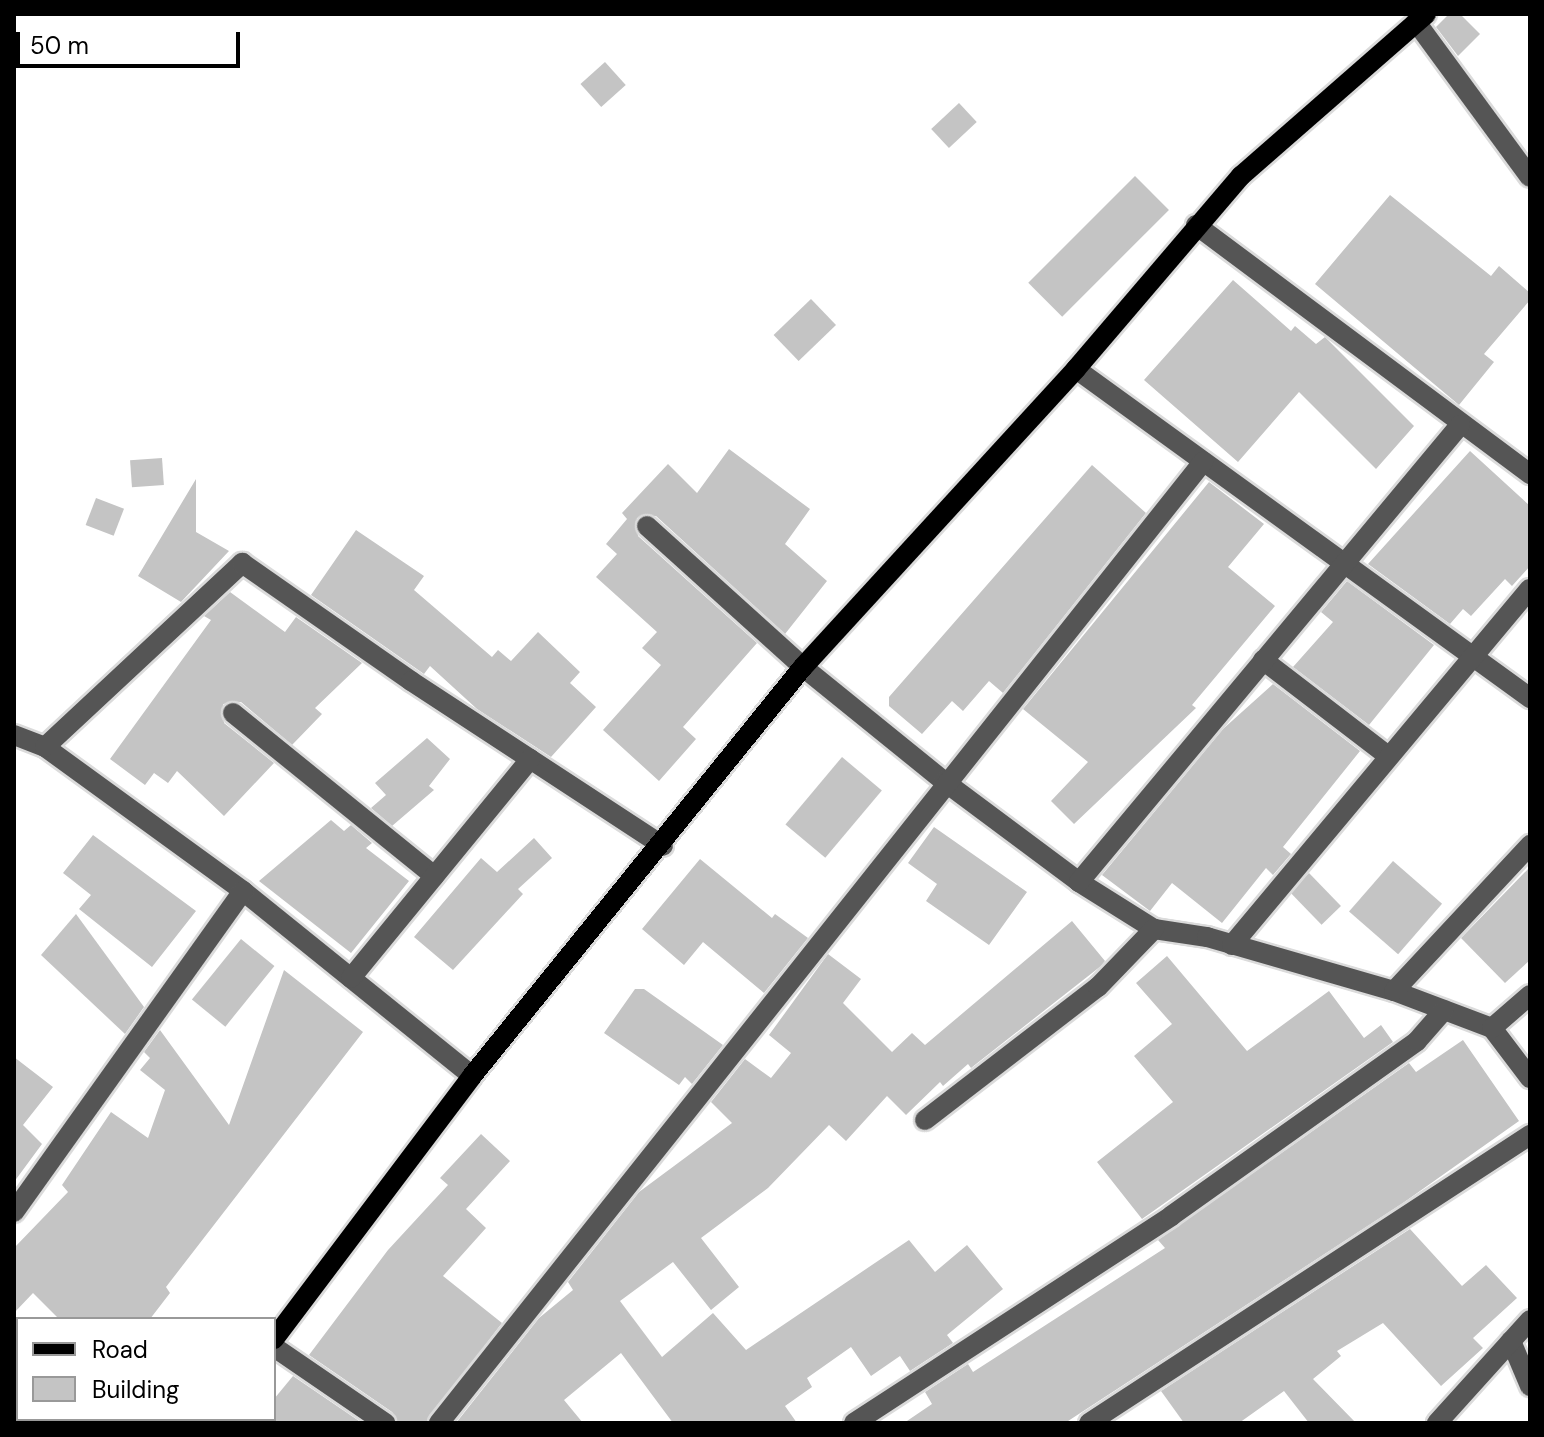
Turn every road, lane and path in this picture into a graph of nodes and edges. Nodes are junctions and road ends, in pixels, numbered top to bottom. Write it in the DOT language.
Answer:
graph roads {
  1 [pos="1421,18"];
  2 [pos="1530,177"];
  3 [pos="1196,225"];
  4 [pos="1076,369"];
  5 [pos="1460,425"];
  6 [pos="1203,462"];
  7 [pos="1530,474"];
  8 [pos="647,526"];
  9 [pos="1342,564"];
  10 [pos="1530,589"];
  11 [pos="1469,657"];
  12 [pos="1263,660"];
  13 [pos="803,667"];
  14 [pos="1530,698"];
  15 [pos="233,713"];
  16 [pos="14,735"];
  17 [pos="45,747"];
  18 [pos="1388,756"];
  19 [pos="530,759"];
  20 [pos="945,782"];
  21 [pos="1530,845"];
  22 [pos="663,846"];
  23 [pos="434,876"];
  24 [pos="1079,882"];
  25 [pos="243,891"];
  26 [pos="1154,929"];
  27 [pos="1232,945"];
  28 [pos="351,978"];
  29 [pos="1394,991"];
  30 [pos="1530,995"];
  31 [pos="1444,1010"];
  32 [pos="1492,1028"];
  33 [pos="472,1076"];
  34 [pos="1530,1078"];
  35 [pos="925,1120"];
  36 [pos="1530,1135"];
  37 [pos="14,1212"];
  38 [pos="1530,1320"];
  39 [pos="276,1336"];
  40 [pos="1511,1341"];
  41 [pos="276,1348"];
  42 [pos="1530,1386"];
  43 [pos="385,1423"];
  44 [pos="439,1423"];
  45 [pos="854,1423"];
  46 [pos="1089,1423"];
  47 [pos="1437,1423"];
  1 -- 2 [label="street"];
  1 -- 3 [label="main road"];
  3 -- 4 [label="main road"];
  3 -- 5 [label="street"];
  4 -- 6 [label="street"];
  4 -- 13 [label="main road"];
  5 -- 7 [label="street"];
  5 -- 9 [label="street"];
  6 -- 9 [label="street"];
  6 -- 20 [label="street"];
  8 -- 13 [label="street"];
  9 -- 11 [label="street"];
  9 -- 12 [label="street"];
  10 -- 11 [label="street"];
  11 -- 14 [label="street"];
  11 -- 18 [label="street"];
  12 -- 18 [label="street"];
  12 -- 24 [label="street"];
  13 -- 20 [label="street"];
  13 -- 22 [label="main road"];
  15 -- 23 [label="street"];
  16 -- 17 [label="street"];
  17 -- 19 [label="street"];
  17 -- 25 [label="street"];
  18 -- 27 [label="street"];
  19 -- 22 [label="street"];
  19 -- 23 [label="street"];
  20 -- 24 [label="street"];
  20 -- 44 [label="street"];
  21 -- 29 [label="street"];
  22 -- 33 [label="main road"];
  23 -- 28 [label="street"];
  24 -- 26 [label="street"];
  25 -- 28 [label="street"];
  25 -- 37 [label="street"];
  26 -- 27 [label="street"];
  26 -- 35 [label="street"];
  27 -- 29 [label="street"];
  28 -- 33 [label="street"];
  29 -- 31 [label="street"];
  30 -- 32 [label="street"];
  31 -- 32 [label="street"];
  31 -- 45 [label="street"];
  32 -- 34 [label="street"];
  33 -- 39 [label="main road"];
  36 -- 46 [label="street"];
  38 -- 40 [label="street"];
  40 -- 42 [label="street"];
  40 -- 47 [label="street"];
  41 -- 43 [label="street"];
}
